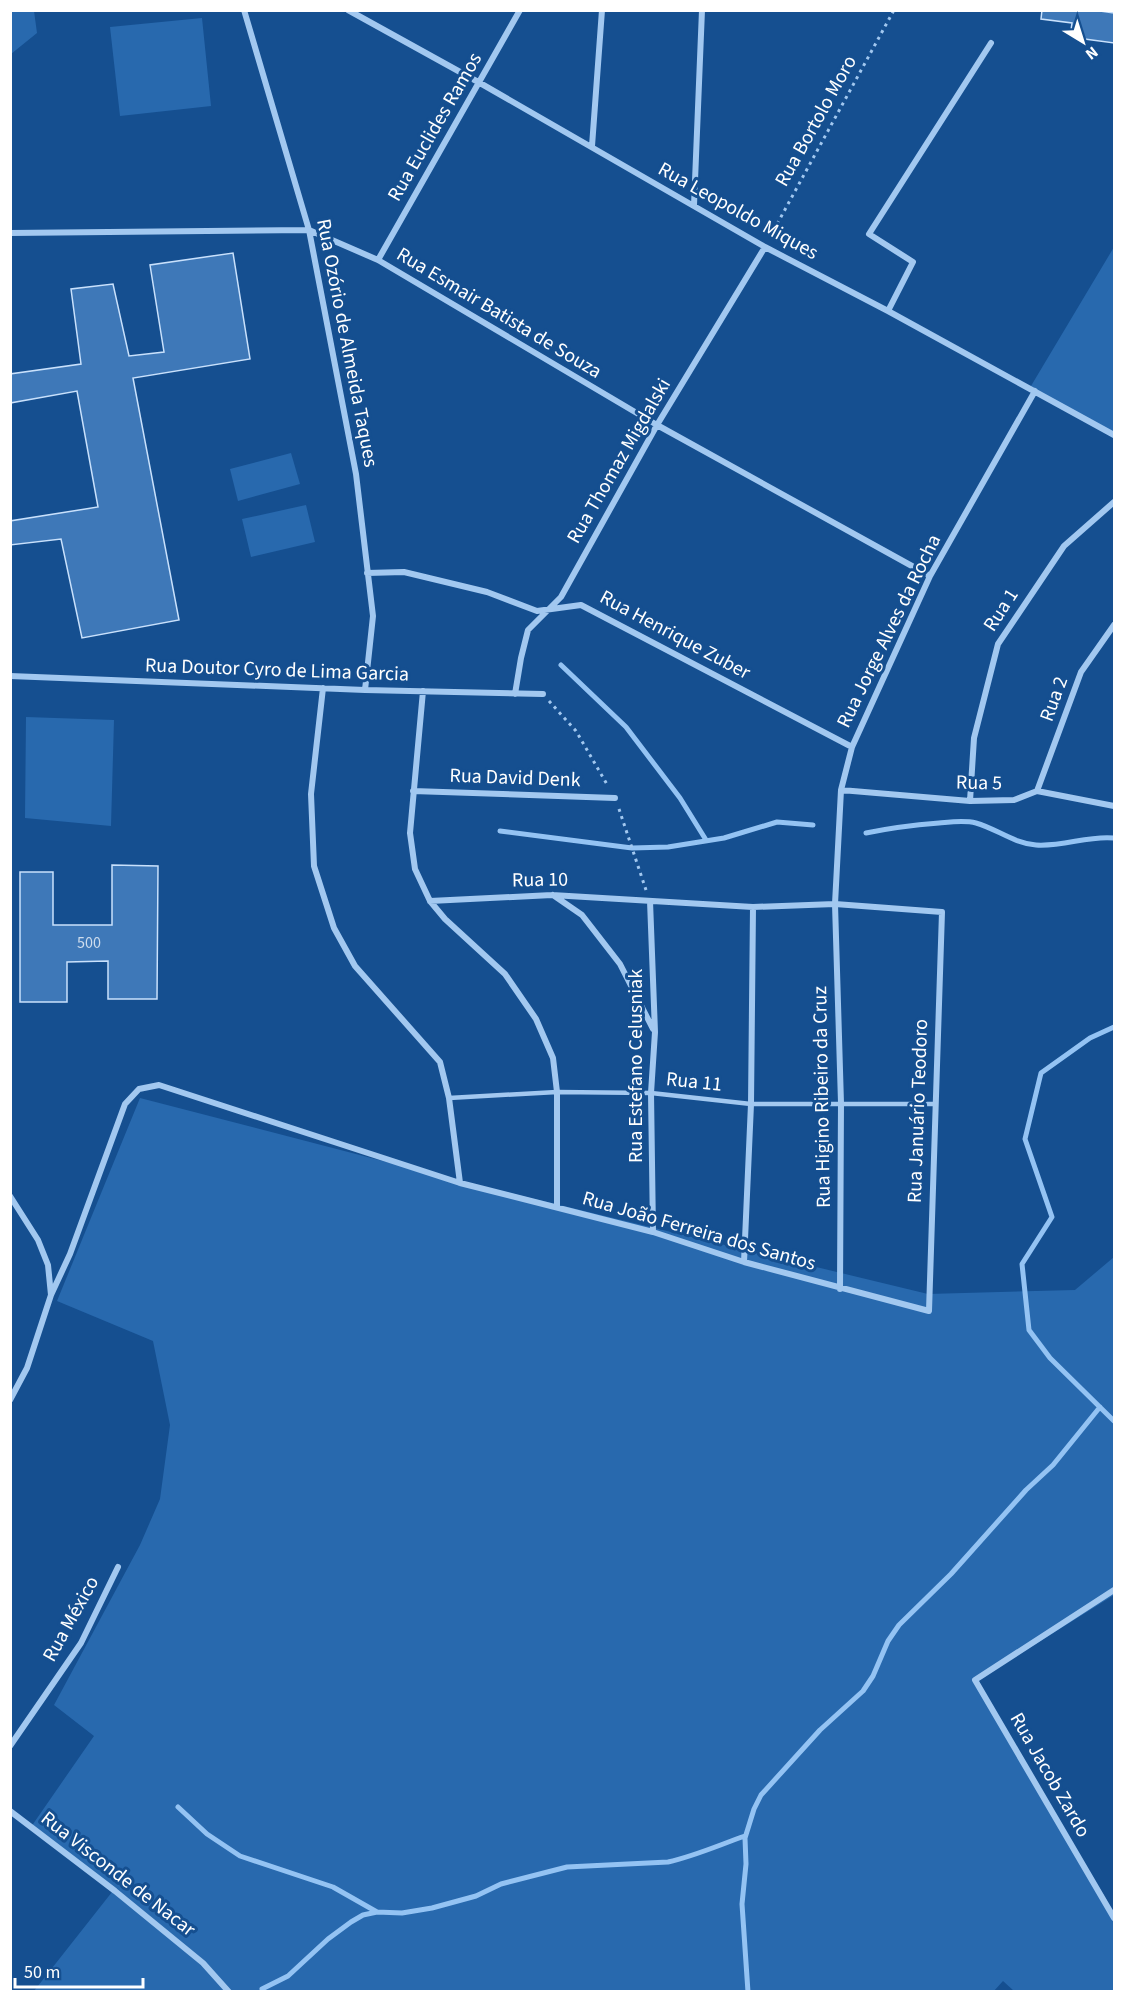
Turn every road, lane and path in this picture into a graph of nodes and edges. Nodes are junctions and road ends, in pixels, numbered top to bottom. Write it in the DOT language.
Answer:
graph roads {
  1 [pos="244,10"];
  2 [pos="348,10"];
  3 [pos="520,10"];
  4 [pos="602,10"];
  5 [pos="702,10"];
  6 [pos="894,10"];
  7 [pos="991,43"];
  8 [pos="480,83"];
  9 [pos="592,146"];
  10 [pos="694,205"];
  11 [pos="309,230"];
  12 [pos="10,233"];
  13 [pos="765,247"];
  14 [pos="378,260"];
  15 [pos="888,311"];
  16 [pos="1035,391"];
  17 [pos="657,425"];
  18 [pos="1114,435"];
  19 [pos="1114,502"];
  20 [pos="367,573"];
  21 [pos="930,576"];
  22 [pos="546,610"];
  23 [pos="1114,625"];
  24 [pos="10,676"];
  25 [pos="323,688"];
  26 [pos="365,690"];
  27 [pos="423,692"];
  28 [pos="515,694"];
  29 [pos="543,694"];
  30 [pos="852,747"];
  31 [pos="841,790"];
  32 [pos="413,791"];
  33 [pos="1037,791"];
  34 [pos="615,798"];
  35 [pos="970,801"];
  36 [pos="1114,806"];
  37 [pos="552,895"];
  38 [pos="430,901"];
  39 [pos="650,901"];
  40 [pos="835,904"];
  41 [pos="753,907"];
  42 [pos="942,912"];
  43 [pos="655,1032"];
  44 [pos="556,1092"];
  45 [pos="651,1093"];
  46 [pos="449,1098"];
  47 [pos="841,1103"];
  48 [pos="751,1104"];
  49 [pos="934,1104"];
  50 [pos="460,1183"];
  51 [pos="10,1196"];
  52 [pos="557,1207"];
  53 [pos="653,1232"];
  54 [pos="744,1262"];
  55 [pos="840,1289"];
  56 [pos="51,1295"];
  57 [pos="929,1311"];
  58 [pos="10,1400"];
  59 [pos="118,1567"];
  60 [pos="1114,1590"];
  61 [pos="10,1746"];
  62 [pos="10,1811"];
  63 [pos="1114,1918"];
  64 [pos="229,1992"];
  1 -- 11 [label="street, Rua Ozório de Almeida Taques"];
  2 -- 8 [label="street, Rua Leopoldo Miques"];
  3 -- 8 [label="street, Rua Euclides Ramos"];
  4 -- 9 [label="street"];
  5 -- 10 [label="street"];
  6 -- 13 [label="path, Rua Bortolo Moro"];
  7 -- 15 [label="street"];
  8 -- 9 [label="street, Rua Leopoldo Miques"];
  8 -- 14 [label="street, Rua Euclides Ramos"];
  9 -- 10 [label="street, Rua Leopoldo Miques"];
  10 -- 13 [label="street, Rua Leopoldo Miques"];
  11 -- 12 [label="street, Rua Esmair Batista de Souza"];
  11 -- 14 [label="street, Rua Esmair Batista de Souza"];
  11 -- 20 [label="street, Rua Ozório de Almeida Taques"];
  13 -- 15 [label="street, Rua Leopoldo Miques"];
  13 -- 17 [label="street, Rua Thomaz Migdalski"];
  14 -- 17 [label="street, Rua Esmair Batista de Souza"];
  15 -- 16 [label="street, Rua Leopoldo Miques"];
  16 -- 18 [label="street, Rua Leopoldo Miques"];
  16 -- 21 [label="street, Rua Jorge Alves da Rocha"];
  17 -- 21 [label="street, Rua Esmair Batista de Souza"];
  17 -- 22 [label="street, Rua Thomaz Migdalski"];
  19 -- 35 [label="street, Rua 1"];
  20 -- 22 [label="street, Rua Henrique Zuber"];
  20 -- 26 [label="street, Rua Ozório de Almeida Taques"];
  21 -- 30 [label="street, Rua Jorge Alves da Rocha"];
  22 -- 28 [label="street, Rua Thomaz Migdalski"];
  22 -- 30 [label="street, Rua Henrique Zuber"];
  23 -- 33 [label="street, Rua 2"];
  24 -- 25 [label="street, Rua Doutor Cyro de Lima Garcia"];
  25 -- 26 [label="street, Rua Doutor Cyro de Lima Garcia"];
  25 -- 46 [label="street"];
  26 -- 27 [label="street, Rua Doutor Cyro de Lima Garcia"];
  27 -- 28 [label="street, Rua Doutor Cyro de Lima Garcia"];
  27 -- 32 [label="street"];
  28 -- 29 [label="street, Rua Doutor Cyro de Lima Garcia"];
  30 -- 31 [label="street, Rua Jorge Alves da Rocha"];
  31 -- 35 [label="street, Rua 5"];
  31 -- 40 [label="street, Rua Jorge Alves da Rocha"];
  32 -- 34 [label="street, Rua David Denk"];
  32 -- 38 [label="street"];
  33 -- 35 [label="street, Rua 5"];
  33 -- 36 [label="street, Rua 5"];
  37 -- 38 [label="street, Rua 10"];
  37 -- 39 [label="street, Rua 10"];
  37 -- 43 [label="street"];
  38 -- 44 [label="street"];
  39 -- 41 [label="street, Rua 10"];
  39 -- 43 [label="street, Rua Estefano Celusniak"];
  40 -- 41 [label="street, Rua 10"];
  40 -- 42 [label="street, Rua 10"];
  40 -- 47 [label="street, Rua Higino Ribeiro da Cruz"];
  41 -- 48 [label="street"];
  42 -- 49 [label="street, Rua Januário Teodoro"];
  43 -- 45 [label="street, Rua Estefano Celusniak"];
  44 -- 45 [label="lane, Rua 11"];
  44 -- 46 [label="lane, Rua 11"];
  44 -- 52 [label="street"];
  45 -- 48 [label="lane, Rua 11"];
  45 -- 53 [label="street, Rua Estefano Celusniak"];
  46 -- 50 [label="street"];
  47 -- 48 [label="lane, Rua 11"];
  47 -- 49 [label="lane, Rua 11"];
  47 -- 55 [label="street, Rua Higino Ribeiro da Cruz"];
  48 -- 54 [label="street"];
  49 -- 57 [label="street, Rua Januário Teodoro"];
  50 -- 52 [label="street, Rua João Ferreira dos Santos"];
  50 -- 56 [label="street, Rua João Ferreira dos Santos"];
  51 -- 56 [label="street"];
  52 -- 53 [label="street, Rua João Ferreira dos Santos"];
  53 -- 54 [label="street, Rua João Ferreira dos Santos"];
  54 -- 55 [label="street, Rua João Ferreira dos Santos"];
  55 -- 57 [label="street, Rua João Ferreira dos Santos"];
  56 -- 58 [label="street"];
  59 -- 61 [label="street, Rua México"];
  60 -- 63 [label="street, Rua Jacob Zardo"];
  62 -- 64 [label="street, Rua Visconde de Nacar"];
}
